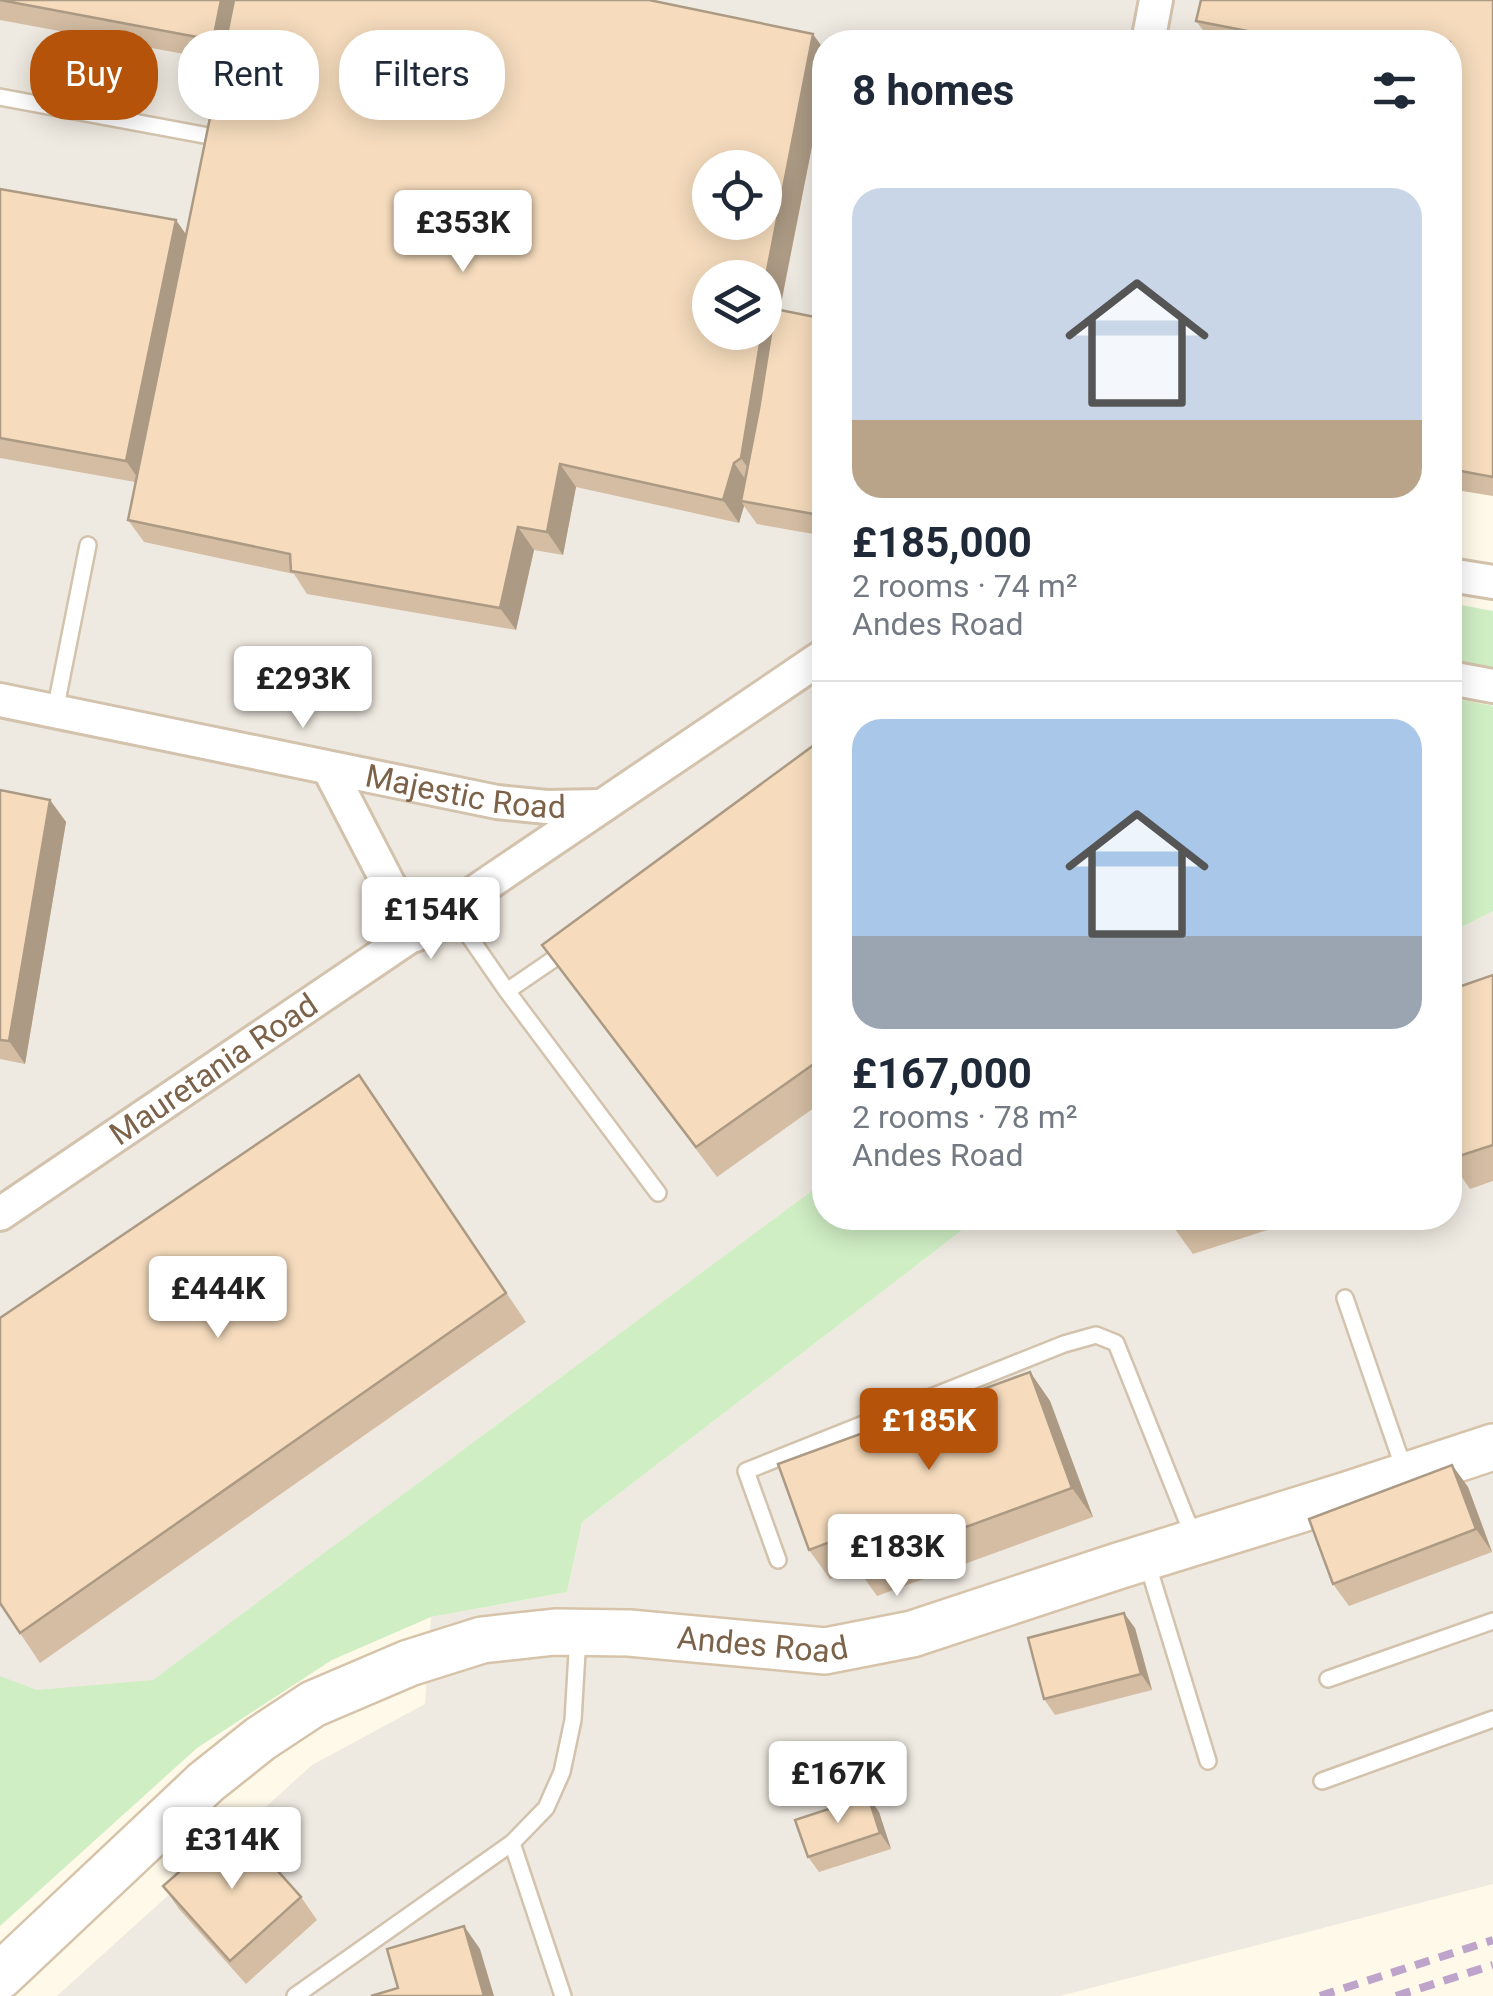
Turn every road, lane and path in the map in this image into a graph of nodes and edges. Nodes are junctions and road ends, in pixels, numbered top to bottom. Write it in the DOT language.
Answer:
graph roads {
  1 [pos="1156,0"];
  2 [pos="1150,30"];
  3 [pos="0,97"];
  4 [pos="210,136"];
  5 [pos="88,546"];
  6 [pos="1462,577"];
  7 [pos="1493,582"];
  8 [pos="812,664"];
  9 [pos="1462,680"];
  10 [pos="1493,686"];
  11 [pos="0,700"];
  12 [pos="55,711"];
  13 [pos="328,769"];
  14 [pos="602,806"];
  15 [pos="451,910"];
  16 [pos="414,935"];
  17 [pos="586,936"];
  18 [pos="507,990"];
  19 [pos="658,1193"];
  20 [pos="0,1214"];
  21 [pos="1345,1298"];
  22 [pos="1493,1446"];
  23 [pos="1406,1476"];
  24 [pos="1195,1542"];
  25 [pos="1146,1557"];
  26 [pos="778,1560"];
  27 [pos="1493,1621"];
  28 [pos="578,1632"];
  29 [pos="1328,1679"];
  30 [pos="1493,1719"];
  31 [pos="1208,1761"];
  32 [pos="1322,1782"];
  33 [pos="512,1843"];
  34 [pos="0,1976"];
  35 [pos="295,1996"];
  36 [pos="563,1996"];
  1 -- 2 [label="street"];
  3 -- 4 [label="lane"];
  5 -- 12 [label="lane"];
  6 -- 7 [label="street"];
  8 -- 14 [label="street, Mauretania Road"];
  9 -- 10 [label="street"];
  11 -- 12 [label="street, Majestic Road"];
  12 -- 13 [label="street, Majestic Road"];
  13 -- 14 [label="street, Majestic Road"];
  13 -- 16 [label="street, Majestic Road"];
  14 -- 15 [label="street, Mauretania Road"];
  15 -- 16 [label="street, Mauretania Road"];
  15 -- 18 [label="lane"];
  16 -- 20 [label="street, Mauretania Road"];
  17 -- 18 [label="lane"];
  18 -- 19 [label="lane"];
  21 -- 23 [label="lane"];
  22 -- 23 [label="street, Andes Road"];
  23 -- 24 [label="street, Andes Road"];
  24 -- 25 [label="street, Andes Road"];
  24 -- 26 [label="lane"];
  25 -- 28 [label="street, Andes Road"];
  25 -- 31 [label="lane"];
  27 -- 29 [label="lane"];
  28 -- 33 [label="lane"];
  28 -- 34 [label="street, Andes Road"];
  30 -- 32 [label="lane"];
  33 -- 35 [label="lane"];
  33 -- 36 [label="lane"];
}
